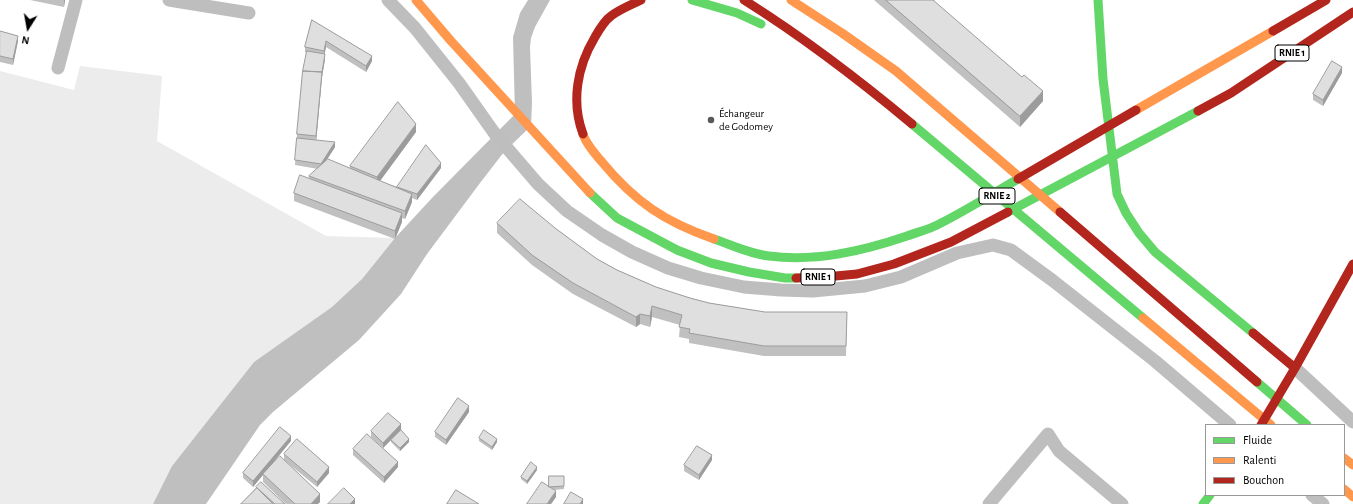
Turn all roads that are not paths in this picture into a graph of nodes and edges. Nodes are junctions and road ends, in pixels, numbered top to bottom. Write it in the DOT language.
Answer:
graph roads {
  1 [pos="76,0"];
  2 [pos="170,0"];
  3 [pos="388,0"];
  4 [pos="416,0"];
  5 [pos="641,0"];
  6 [pos="692,0"];
  7 [pos="744,0"];
  8 [pos="791,0"];
  9 [pos="1098,0"];
  10 [pos="1326,0"];
  11 [pos="1353,12"];
  12 [pos="249,13"];
  13 [pos="815,47"];
  14 [pos="58,68"];
  15 [pos="1353,264"];
  16 [pos="1295,368"];
  17 [pos="1353,422"];
  18 [pos="1229,424"];
  19 [pos="1262,424"];
  20 [pos="1270,424"];
  21 [pos="1305,424"];
  22 [pos="1345,459"];
  23 [pos="1353,465"];
  24 [pos="1345,490"];
  25 [pos="1209,496"];
  26 [pos="1313,496"];
  27 [pos="1353,497"];
  28 [pos="989,504"];
  29 [pos="1122,504"];
  30 [pos="1203,504"];
  31 [pos="1323,504"];
  1 -- 14 [label="street"];
  2 -- 12 [label="street"];
  3 -- 18 [label="street"];
  4 -- 11 [label="main road, RNIE 1"];
  5 -- 10 [label="main road"];
  6 -- 13 [label="main road"];
  7 -- 13 [label="main road, RNIE 2 / RNIE 2"];
  8 -- 21 [label="main road, RNIE 2 / RNIE 2"];
  9 -- 16 [label="main road"];
  13 -- 20 [label="main road, RNIE 2 / RNIE 2"];
  15 -- 16 [label="main road"];
  16 -- 17 [label="street"];
  16 -- 19 [label="main road"];
  22 -- 23 [label="main road"];
  24 -- 27 [label="main road"];
  25 -- 30 [label="main road"];
  26 -- 31 [label="street"];
  28 -- 29 [label="street"];
}
